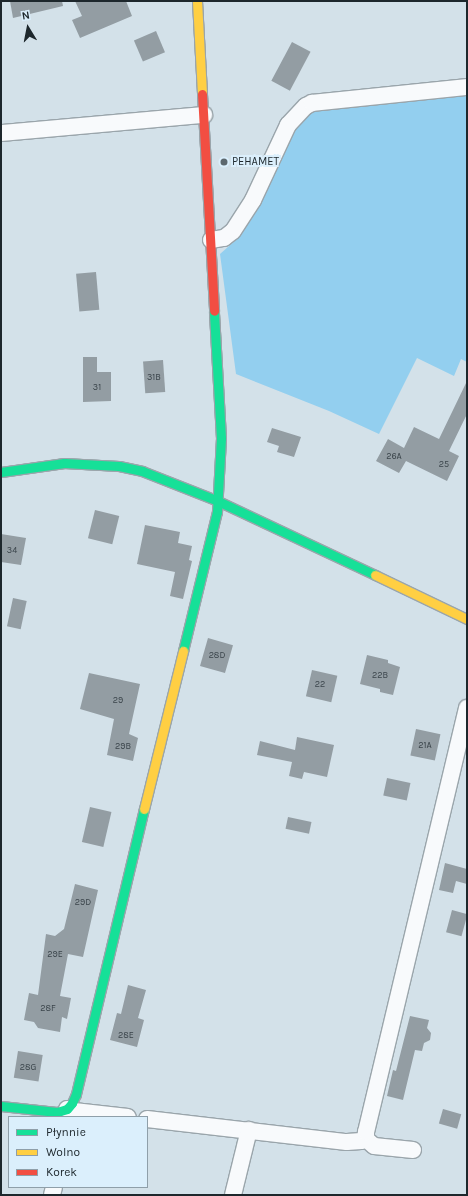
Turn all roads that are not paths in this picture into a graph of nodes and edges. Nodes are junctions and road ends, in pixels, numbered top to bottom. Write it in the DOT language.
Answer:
graph roads {
  1 [pos="198,1"];
  2 [pos="467,88"];
  3 [pos="204,115"];
  4 [pos="1,132"];
  5 [pos="211,240"];
  6 [pos="1,472"];
  7 [pos="218,502"];
  8 [pos="467,619"];
  9 [pos="467,708"];
  10 [pos="1,1106"];
  11 [pos="68,1113"];
  12 [pos="119,1116"];
  13 [pos="148,1119"];
  14 [pos="249,1130"];
  15 [pos="366,1139"];
  16 [pos="413,1150"];
  17 [pos="233,1195"];
  1 -- 3 [label="street"];
  2 -- 5 [label="street"];
  3 -- 4 [label="street"];
  3 -- 5 [label="street"];
  5 -- 7 [label="street"];
  6 -- 7 [label="street"];
  7 -- 8 [label="street"];
  7 -- 11 [label="street"];
  9 -- 15 [label="street"];
  10 -- 11 [label="street"];
  11 -- 12 [label="street"];
  13 -- 14 [label="street"];
  14 -- 15 [label="street"];
  14 -- 17 [label="street"];
  15 -- 16 [label="street"];
}
